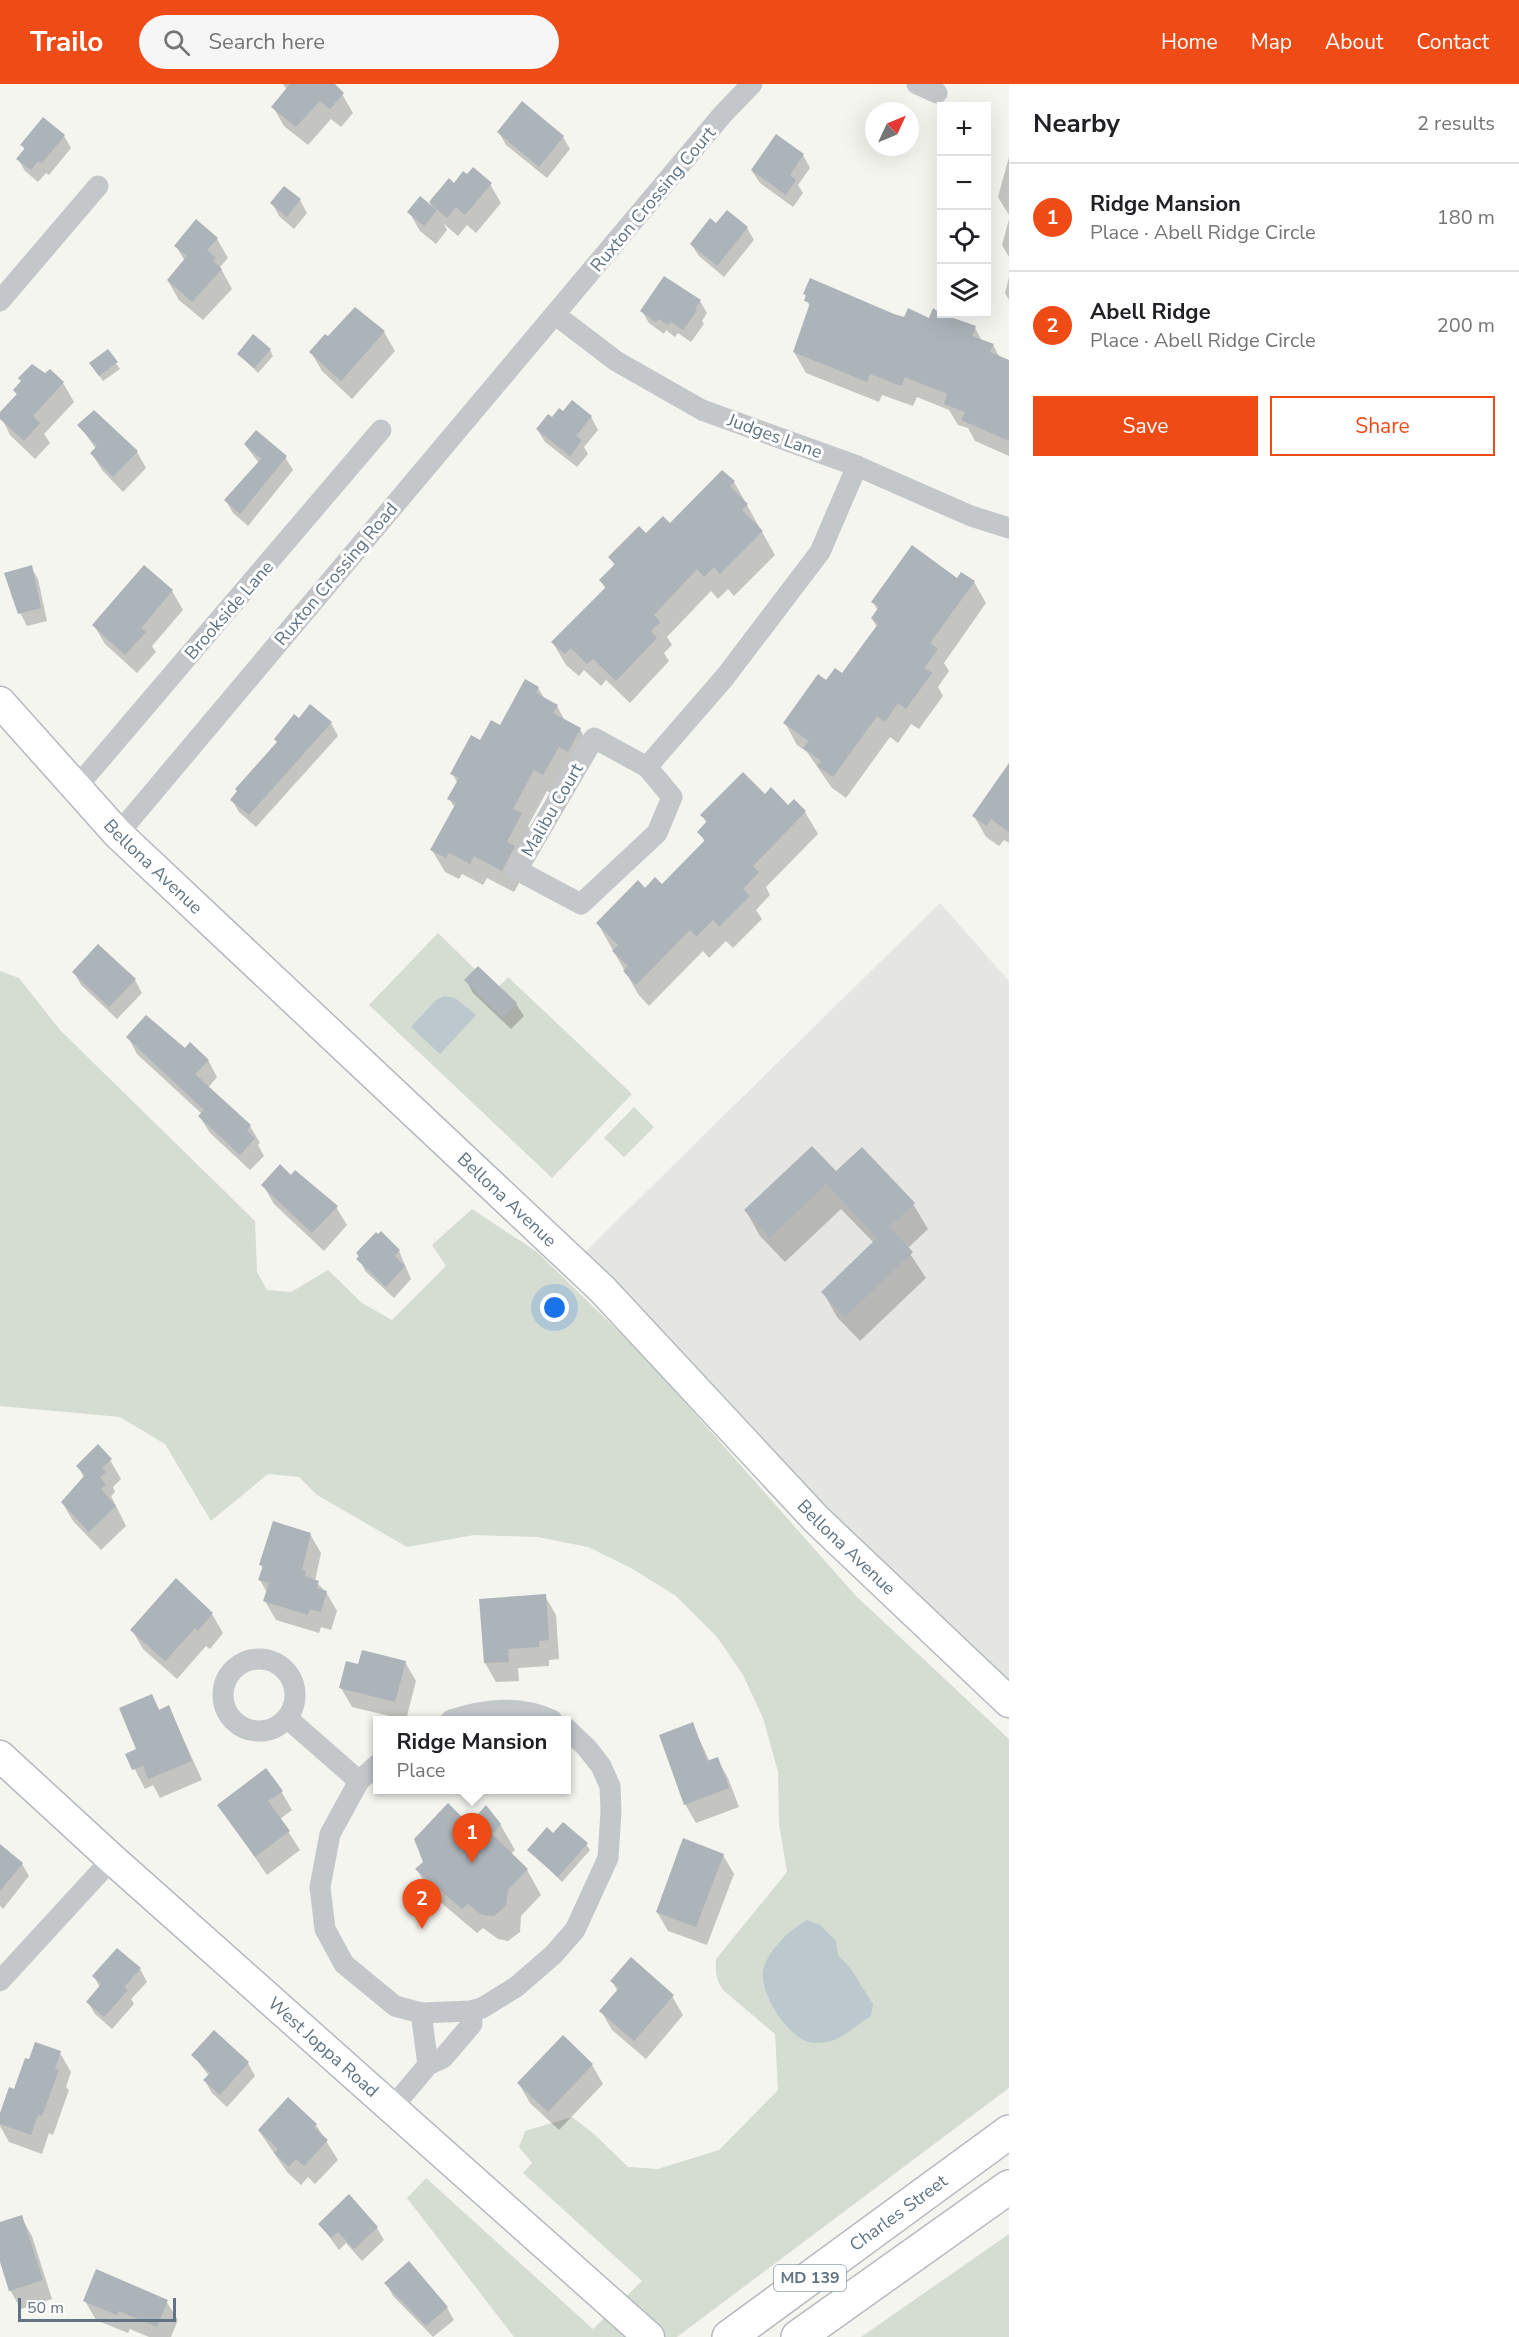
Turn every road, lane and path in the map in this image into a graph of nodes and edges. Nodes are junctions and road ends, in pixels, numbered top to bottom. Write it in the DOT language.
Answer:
graph roads {
  1 [pos="752,84"];
  2 [pos="917,84"];
  3 [pos="937,93"];
  4 [pos="98,186"];
  5 [pos="0,301"];
  6 [pos="556,316"];
  7 [pos="381,430"];
  8 [pos="857,466"];
  9 [pos="1009,528"];
  10 [pos="0,702"];
  11 [pos="646,767"];
  12 [pos="75,789"];
  13 [pos="118,834"];
  14 [pos="1009,1702"];
  15 [pos="466,1716"];
  16 [pos="543,1716"];
  17 [pos="287,1718"];
  18 [pos="571,1732"];
  19 [pos="0,1756"];
  20 [pos="373,1768"];
  21 [pos="359,1781"];
  22 [pos="112,1859"];
  23 [pos="0,1981"];
  24 [pos="471,2010"];
  25 [pos="421,2013"];
  26 [pos="428,2065"];
  27 [pos="392,2108"];
  28 [pos="1009,2132"];
  29 [pos="1009,2187"];
  30 [pos="649,2337"];
  31 [pos="729,2337"];
  32 [pos="798,2337"];
  1 -- 6 [label="street, Ruxton Crossing Court"];
  2 -- 3 [label="street"];
  4 -- 5 [label="street"];
  6 -- 8 [label="street, Judges Lane"];
  6 -- 13 [label="street, Ruxton Crossing Road"];
  7 -- 12 [label="street, Brookside Lane"];
  8 -- 9 [label="street, Judges Lane"];
  8 -- 11 [label="street"];
  10 -- 12 [label="street, Bellona Avenue"];
  11 -- 11 [label="street, Malibu Court"];
  12 -- 13 [label="street, Bellona Avenue"];
  13 -- 14 [label="street, Bellona Avenue"];
  15 -- 16 [label="street"];
  17 -- 21 [label="street"];
  18 -- 24 [label="street"];
  19 -- 22 [label="street, West Joppa Road"];
  20 -- 21 [label="street"];
  21 -- 25 [label="street"];
  22 -- 23 [label="street"];
  22 -- 27 [label="street, West Joppa Road"];
  24 -- 25 [label="street"];
  24 -- 26 [label="street"];
  25 -- 26 [label="street"];
  26 -- 27 [label="street"];
  27 -- 30 [label="street, West Joppa Road"];
  28 -- 31 [label="main road, Charles Street / MD 139"];
  29 -- 32 [label="main road, MD 139"];
}
